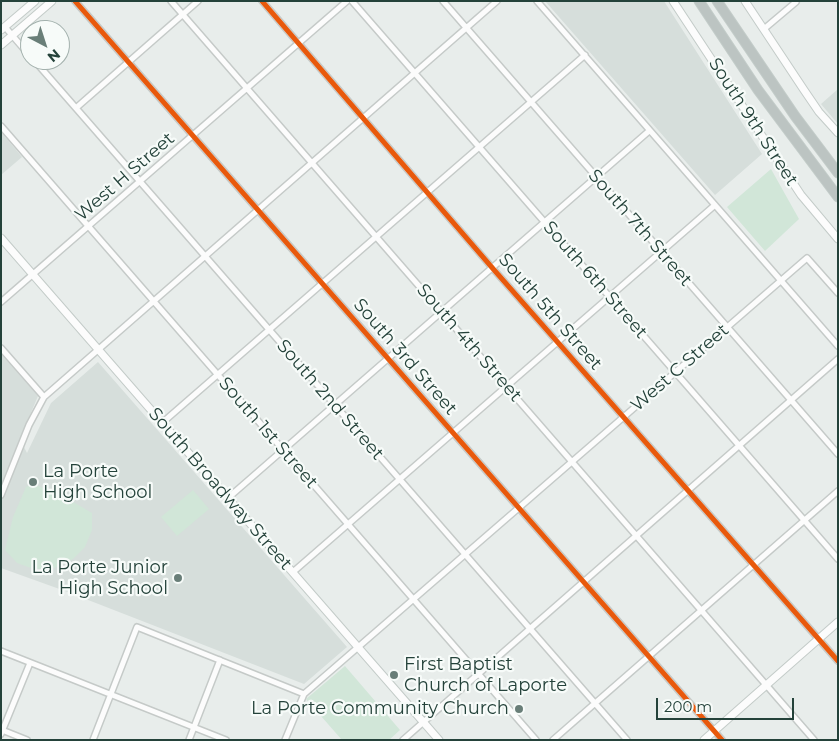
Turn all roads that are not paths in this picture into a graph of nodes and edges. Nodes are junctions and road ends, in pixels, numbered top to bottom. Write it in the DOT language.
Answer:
graph roads {
  1 [pos="35,1"];
  2 [pos="52,1"];
  3 [pos="75,1"];
  4 [pos="171,1"];
  5 [pos="198,1"];
  6 [pos="262,1"];
  7 [pos="347,1"];
  8 [pos="352,1"];
  9 [pos="443,1"];
  10 [pos="497,1"];
  11 [pos="537,1"];
  12 [pos="673,1"];
  13 [pos="698,1"];
  14 [pos="716,1"];
  15 [pos="745,1"];
  16 [pos="796,2"];
  17 [pos="183,15"];
  18 [pos="466,28"];
  19 [pos="3,29"];
  20 [pos="764,29"];
  21 [pos="12,36"];
  22 [pos="298,43"];
  23 [pos="1,45"];
  24 [pos="20,45"];
  25 [pos="585,55"];
  26 [pos="128,62"];
  27 [pos="43,70"];
  28 [pos="415,73"];
  29 [pos="246,89"];
  30 [pos="531,102"];
  31 [pos="76,108"];
  32 [pos="364,118"];
  33 [pos="1,126"];
  34 [pos="648,131"];
  35 [pos="838,133"];
  36 [pos="193,135"];
  37 [pos="479,147"];
  38 [pos="312,163"];
  39 [pos="836,171"];
  40 [pos="596,177"];
  41 [pos="140,182"];
  42 [pos="428,192"];
  43 [pos="835,193"];
  44 [pos="838,205"];
  45 [pos="715,206"];
  46 [pos="258,210"];
  47 [pos="545,222"];
  48 [pos="88,227"];
  49 [pos="377,236"];
  50 [pos="1,238"];
  51 [pos="838,239"];
  52 [pos="661,251"];
  53 [pos="205,256"];
  54 [pos="492,268"];
  55 [pos="34,274"];
  56 [pos="780,281"];
  57 [pos="322,284"];
  58 [pos="838,293"];
  59 [pos="609,296"];
  60 [pos="154,301"];
  61 [pos="1,302"];
  62 [pos="442,312"];
  63 [pos="726,328"];
  64 [pos="269,330"];
  65 [pos="557,341"];
  66 [pos="838,346"];
  67 [pos="1,348"];
  68 [pos="98,350"];
  69 [pos="388,358"];
  70 [pos="838,359"];
  71 [pos="675,372"];
  72 [pos="217,375"];
  73 [pos="506,386"];
  74 [pos="44,397"];
  75 [pos="791,400"];
  76 [pos="335,405"];
  77 [pos="624,417"];
  78 [pos="162,423"];
  79 [pos="453,433"];
  80 [pos="739,445"];
  81 [pos="283,451"];
  82 [pos="838,454"];
  83 [pos="572,462"];
  84 [pos="400,480"];
  85 [pos="688,490"];
  86 [pos="838,491"];
  87 [pos="1,495"];
  88 [pos="228,498"];
  89 [pos="518,508"];
  90 [pos="805,520"];
  91 [pos="349,525"];
  92 [pos="637,535"];
  93 [pos="465,555"];
  94 [pos="838,558"];
  95 [pos="753,565"];
  96 [pos="293,572"];
  97 [pos="583,582"];
  98 [pos="414,599"];
  99 [pos="701,610"];
  100 [pos="838,622"];
  101 [pos="530,629"];
  102 [pos="818,639"];
  103 [pos="358,647"];
  104 [pos="1,651"];
  105 [pos="648,656"];
  106 [pos="220,660"];
  107 [pos="838,661"];
  108 [pos="30,663"];
  109 [pos="478,674"];
  110 [pos="766,685"];
  111 [pos="112,694"];
  112 [pos="304,694"];
  113 [pos="595,703"];
  114 [pos="424,722"];
  115 [pos="194,727"];
  116 [pos="714,730"];
  117 [pos="2,731"];
  118 [pos="27,740"];
  119 [pos="94,740"];
  120 [pos="189,740"];
  121 [pos="226,740"];
  122 [pos="285,740"];
  123 [pos="403,740"];
  124 [pos="439,740"];
  125 [pos="536,740"];
  126 [pos="553,740"];
  127 [pos="627,740"];
  128 [pos="704,740"];
  129 [pos="722,740"];
  130 [pos="814,740"];
  1 -- 19 [label="main road"];
  2 -- 21 [label="main road"];
  3 -- 26 [label="street, South 3rd Street"];
  4 -- 17 [label="street, South 4th Street"];
  5 -- 17 [label="street"];
  6 -- 22 [label="street, South 5th Street"];
  7 -- 22 [label="street, West H Street"];
  8 -- 28 [label="street, South 6th Street"];
  9 -- 18 [label="street, South 7th Street"];
  10 -- 18 [label="street"];
  11 -- 25 [label="street"];
  12 -- 51 [label="main road, South 9th Street"];
  13 -- 43 [label="highway"];
  14 -- 39 [label="highway"];
  15 -- 20 [label="main road"];
  16 -- 20 [label="street"];
  17 -- 26 [label="street"];
  17 -- 29 [label="street, South 4th Street"];
  18 -- 28 [label="street"];
  18 -- 30 [label="street, South 7th Street"];
  19 -- 21 [label="street"];
  20 -- 35 [label="main road"];
  21 -- 23 [label="main road"];
  21 -- 24 [label="street"];
  22 -- 29 [label="street, West H Street"];
  22 -- 32 [label="street, South 5th Street"];
  25 -- 30 [label="street"];
  25 -- 34 [label="street"];
  26 -- 31 [label="street"];
  26 -- 36 [label="street, South 3rd Street"];
  27 -- 31 [label="street, South 2nd Street"];
  28 -- 32 [label="street"];
  28 -- 37 [label="street, South 6th Street"];
  29 -- 36 [label="street, West H Street"];
  29 -- 38 [label="street, South 4th Street"];
  30 -- 37 [label="street"];
  30 -- 40 [label="street, South 7th Street"];
  31 -- 41 [label="street, South 2nd Street"];
  32 -- 38 [label="street"];
  32 -- 42 [label="street, South 5th Street"];
  33 -- 48 [label="street, South 1st Street"];
  34 -- 40 [label="street"];
  34 -- 45 [label="street"];
  36 -- 41 [label="street, West H Street"];
  36 -- 46 [label="street, South 3rd Street"];
  37 -- 42 [label="street"];
  37 -- 47 [label="street, South 6th Street"];
  38 -- 46 [label="street"];
  38 -- 49 [label="street, South 4th Street"];
  40 -- 47 [label="street"];
  40 -- 52 [label="street, South 7th Street"];
  41 -- 48 [label="street, West H Street"];
  41 -- 53 [label="street, South 2nd Street"];
  42 -- 49 [label="street"];
  42 -- 54 [label="street, South 5th Street"];
  43 -- 44 [label="highway"];
  45 -- 52 [label="street"];
  45 -- 56 [label="street"];
  46 -- 53 [label="street"];
  46 -- 57 [label="street, South 3rd Street"];
  47 -- 54 [label="street"];
  47 -- 59 [label="street, South 6th Street"];
  48 -- 55 [label="street, West H Street"];
  48 -- 60 [label="street, South 1st Street"];
  49 -- 57 [label="street"];
  49 -- 62 [label="street, South 4th Street"];
  50 -- 55 [label="main road, South Broadway Street"];
  52 -- 59 [label="street"];
  52 -- 63 [label="street, South 7th Street"];
  53 -- 60 [label="street"];
  53 -- 64 [label="street, South 2nd Street"];
  54 -- 62 [label="street"];
  54 -- 65 [label="street, South 5th Street"];
  55 -- 61 [label="street, West H Street"];
  55 -- 68 [label="main road, South Broadway Street"];
  56 -- 58 [label="street, West C Street"];
  56 -- 63 [label="street, West C Street"];
  56 -- 66 [label="street"];
  57 -- 64 [label="street"];
  57 -- 69 [label="street, South 3rd Street"];
  59 -- 65 [label="street"];
  59 -- 71 [label="street, South 6th Street"];
  60 -- 68 [label="street"];
  60 -- 72 [label="street, South 1st Street"];
  62 -- 69 [label="street"];
  62 -- 73 [label="street, South 4th Street"];
  63 -- 71 [label="street, West C Street"];
  63 -- 75 [label="street, South 7th Street"];
  64 -- 72 [label="street"];
  64 -- 76 [label="street, South 2nd Street"];
  65 -- 73 [label="street"];
  65 -- 77 [label="street, South 5th Street"];
  67 -- 74 [label="street"];
  68 -- 74 [label="street"];
  68 -- 78 [label="main road, South Broadway Street"];
  69 -- 76 [label="street"];
  69 -- 79 [label="street, South 3rd Street"];
  70 -- 75 [label="street"];
  71 -- 77 [label="street, West C Street"];
  71 -- 80 [label="street, South 6th Street"];
  72 -- 78 [label="street"];
  72 -- 81 [label="street, South 1st Street"];
  73 -- 79 [label="street"];
  73 -- 83 [label="street, South 4th Street"];
  74 -- 87 [label="street"];
  75 -- 80 [label="street"];
  75 -- 82 [label="street, South 7th Street"];
  76 -- 81 [label="street"];
  76 -- 84 [label="street, South 2nd Street"];
  77 -- 83 [label="street, West C Street"];
  77 -- 85 [label="street, South 5th Street"];
  78 -- 88 [label="main road, South Broadway Street"];
  79 -- 84 [label="street"];
  79 -- 89 [label="street, South 3rd Street"];
  80 -- 85 [label="street"];
  80 -- 90 [label="street, South 6th Street"];
  81 -- 88 [label="street"];
  81 -- 91 [label="street, South 1st Street"];
  83 -- 89 [label="street, West C Street"];
  83 -- 92 [label="street, South 4th Street"];
  84 -- 91 [label="street"];
  84 -- 93 [label="street, South 2nd Street"];
  85 -- 92 [label="street"];
  85 -- 95 [label="street, South 5th Street"];
  86 -- 90 [label="street"];
  88 -- 96 [label="main road, South Broadway Street"];
  89 -- 93 [label="street, West C Street"];
  89 -- 97 [label="street, South 3rd Street"];
  90 -- 94 [label="street, South 6th Street"];
  90 -- 95 [label="street"];
  91 -- 96 [label="street"];
  91 -- 98 [label="street, South 1st Street"];
  92 -- 97 [label="street"];
  92 -- 99 [label="street, South 4th Street"];
  93 -- 98 [label="street, West C Street"];
  93 -- 101 [label="street, South 2nd Street"];
  95 -- 99 [label="street"];
  95 -- 102 [label="street, South 5th Street"];
  96 -- 103 [label="main road, South Broadway Street"];
  97 -- 101 [label="street"];
  97 -- 105 [label="street, South 3rd Street"];
  98 -- 103 [label="street, West C Street"];
  98 -- 109 [label="street, South 1st Street"];
  99 -- 105 [label="street"];
  99 -- 110 [label="street, South 4th Street"];
  100 -- 102 [label="main road"];
  101 -- 109 [label="street"];
  101 -- 113 [label="street, South 2nd Street"];
  102 -- 107 [label="street, South 5th Street"];
  102 -- 110 [label="main road"];
  103 -- 112 [label="street, West C Street"];
  103 -- 114 [label="main road, South Broadway Street"];
  104 -- 108 [label="street"];
  105 -- 113 [label="street"];
  105 -- 116 [label="street, South 3rd Street"];
  106 -- 111 [label="street"];
  106 -- 112 [label="street"];
  106 -- 115 [label="street"];
  108 -- 111 [label="street"];
  108 -- 117 [label="street"];
  109 -- 114 [label="street"];
  109 -- 125 [label="street, South 1st Street"];
  110 -- 116 [label="main road"];
  110 -- 130 [label="street, South 4th Street"];
  111 -- 115 [label="street"];
  111 -- 119 [label="street"];
  112 -- 122 [label="street"];
  113 -- 126 [label="street"];
  113 -- 127 [label="street, South 2nd Street"];
  114 -- 123 [label="street"];
  114 -- 124 [label="main road, South Broadway Street"];
  115 -- 120 [label="street"];
  115 -- 121 [label="street"];
  116 -- 128 [label="main road"];
  116 -- 129 [label="street, South 3rd Street"];
  117 -- 118 [label="street"];
}
